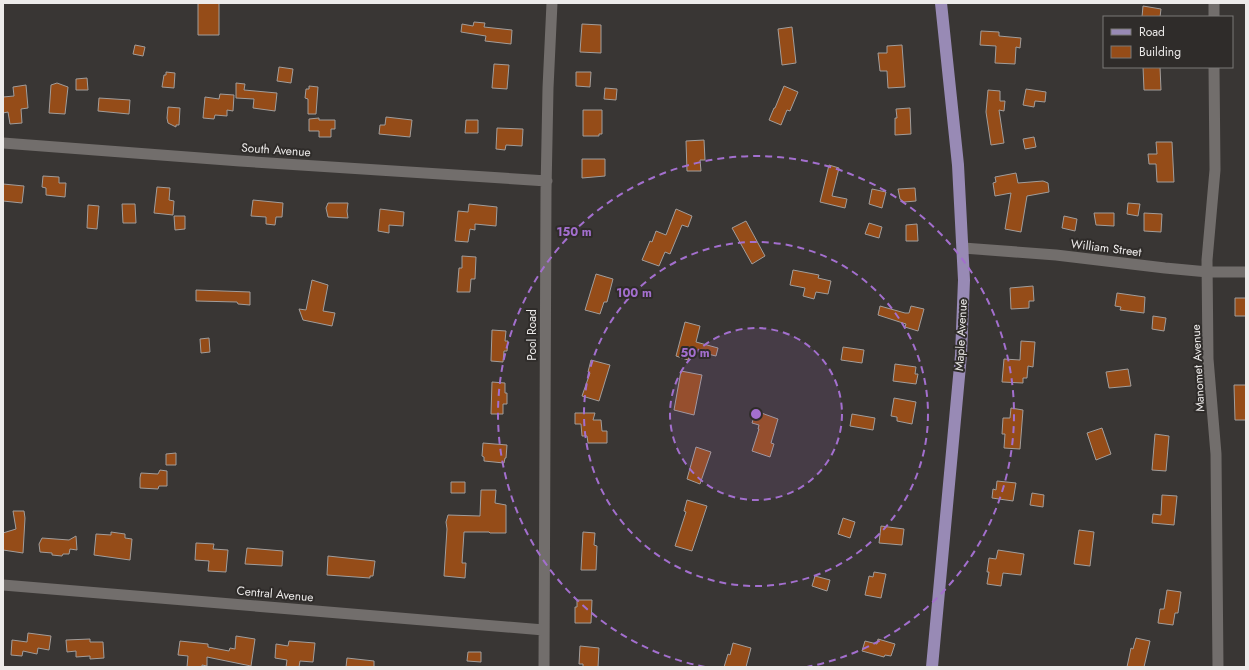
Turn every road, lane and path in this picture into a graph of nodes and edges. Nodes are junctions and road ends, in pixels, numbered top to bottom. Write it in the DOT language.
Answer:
graph roads {
  1 [pos="552,3"];
  2 [pos="941,3"];
  3 [pos="1214,3"];
  4 [pos="1214,16"];
  5 [pos="1214,68"];
  6 [pos="3,143"];
  7 [pos="547,181"];
  8 [pos="963,248"];
  9 [pos="1208,272"];
  10 [pos="1246,272"];
  11 [pos="3,585"];
  12 [pos="544,630"];
  13 [pos="544,667"];
  14 [pos="932,667"];
  15 [pos="1218,667"];
  1 -- 7 [label="street, Pool Road"];
  2 -- 8 [label="main road, Maple Avenue"];
  3 -- 4 [label="street"];
  5 -- 9 [label="street, Manomet Avenue"];
  6 -- 7 [label="street, South Avenue"];
  7 -- 12 [label="street, Pool Road"];
  8 -- 9 [label="street, William Street"];
  8 -- 14 [label="main road, Maple Avenue"];
  9 -- 10 [label="street, William Street"];
  9 -- 15 [label="street, Manomet Avenue"];
  11 -- 12 [label="street, Central Avenue"];
  12 -- 13 [label="street, Pool Road"];
}
